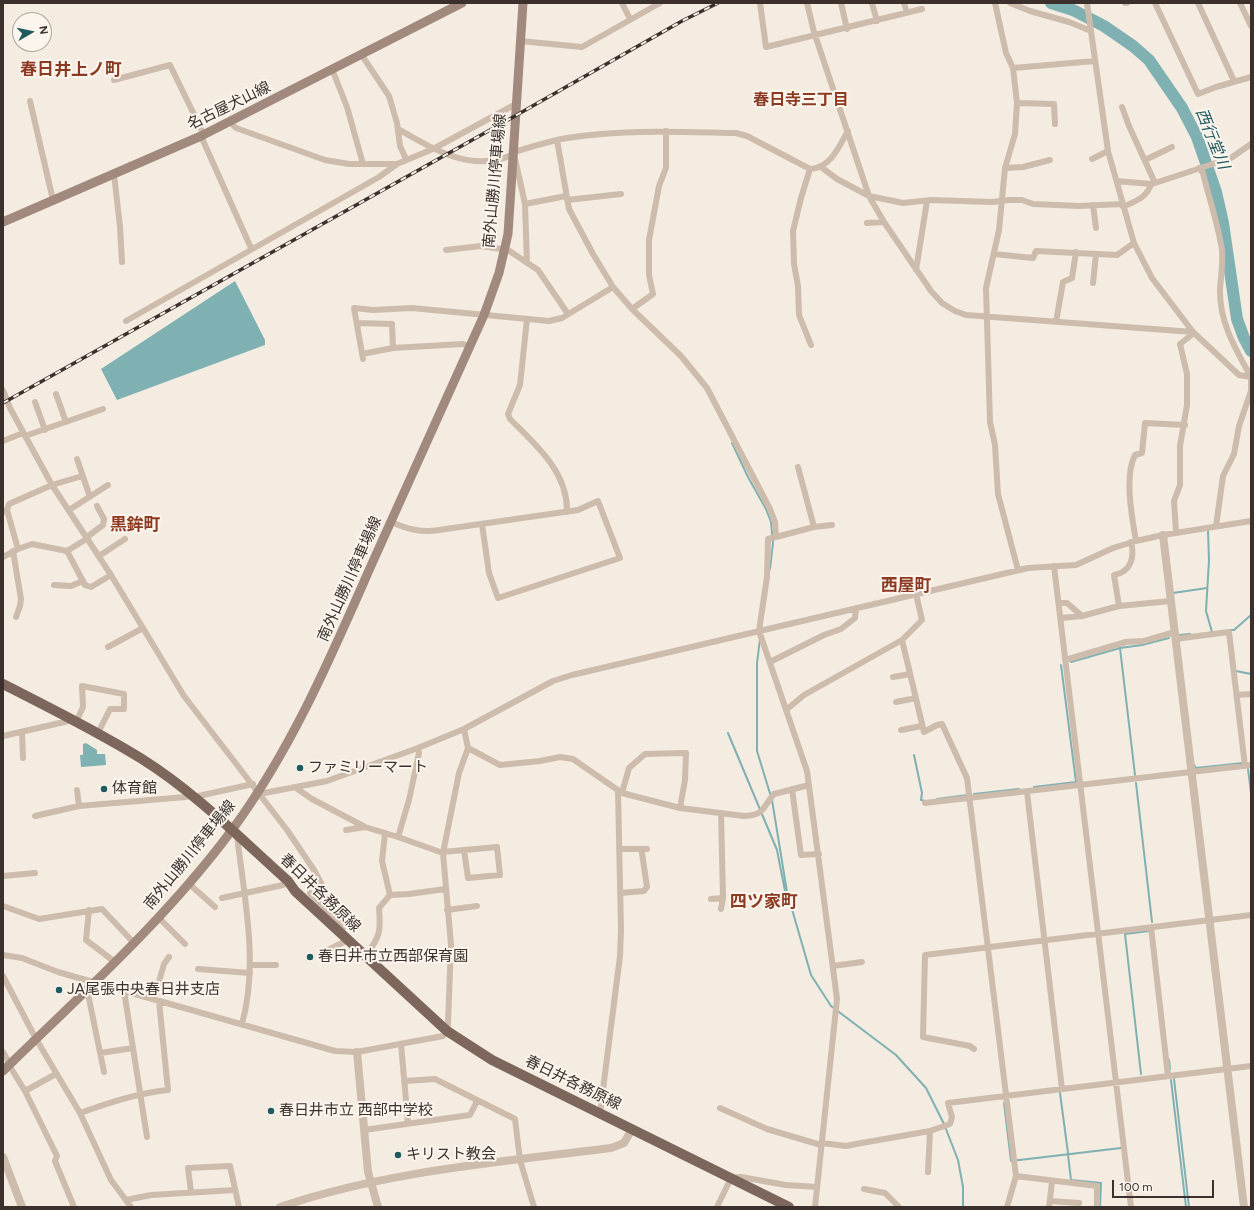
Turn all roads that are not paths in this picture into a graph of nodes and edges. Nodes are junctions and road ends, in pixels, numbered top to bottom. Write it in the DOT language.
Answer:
graph roads {
  1 [pos="462,3"];
  2 [pos="523,3"];
  3 [pos="622,3"];
  4 [pos="660,3"];
  5 [pos="760,3"];
  6 [pos="807,3"];
  7 [pos="840,3"];
  8 [pos="872,3"];
  9 [pos="904,3"];
  10 [pos="995,3"];
  11 [pos="1010,3"];
  12 [pos="1155,3"];
  13 [pos="1198,3"];
  14 [pos="1240,3"];
  15 [pos="1087,4"];
  16 [pos="922,9"];
  17 [pos="907,13"];
  18 [pos="630,19"];
  19 [pos="877,21"];
  20 [pos="1251,26"];
  21 [pos="847,29"];
  22 [pos="1091,30"];
  23 [pos="817,36"];
  24 [pos="520,41"];
  25 [pos="361,54"];
  26 [pos="1095,61"];
  27 [pos="1013,68"];
  28 [pos="332,69"];
  29 [pos="1251,76"];
  30 [pos="114,80"];
  31 [pos="1234,81"];
  32 [pos="30,102"];
  33 [pos="1016,103"];
  34 [pos="516,104"];
  35 [pos="1122,107"];
  36 [pos="230,122"];
  37 [pos="1055,124"];
  38 [pos="398,129"];
  39 [pos="848,130"];
  40 [pos="666,131"];
  41 [pos="203,135"];
  42 [pos="557,140"];
  43 [pos="1251,144"];
  44 [pos="1172,147"];
  45 [pos="433,150"];
  46 [pos="1108,151"];
  47 [pos="514,153"];
  48 [pos="406,159"];
  49 [pos="1092,159"];
  50 [pos="1050,160"];
  51 [pos="1145,160"];
  52 [pos="363,164"];
  53 [pos="397,164"];
  54 [pos="821,167"];
  55 [pos="1005,168"];
  56 [pos="1200,168"];
  57 [pos="810,169"];
  58 [pos="114,174"];
  59 [pos="1117,181"];
  60 [pos="1153,184"];
  61 [pos="621,194"];
  62 [pos="869,196"];
  63 [pos="566,198"];
  64 [pos="54,200"];
  65 [pos="927,201"];
  66 [pos="1002,201"];
  67 [pos="525,204"];
  68 [pos="1093,205"];
  69 [pos="1123,206"];
  70 [pos="3,222"];
  71 [pos="884,222"];
  72 [pos="867,223"];
  73 [pos="1096,228"];
  74 [pos="1134,243"];
  75 [pos="251,248"];
  76 [pos="504,249"];
  77 [pos="446,250"];
  78 [pos="1076,252"];
  79 [pos="994,254"];
  80 [pos="1096,254"];
  81 [pos="122,262"];
  82 [pos="527,263"];
  83 [pos="916,270"];
  84 [pos="1093,283"];
  85 [pos="613,287"];
  86 [pos="632,309"];
  87 [pos="568,314"];
  88 [pos="484,315"];
  89 [pos="986,316"];
  90 [pos="527,319"];
  91 [pos="126,321"];
  92 [pos="1056,322"];
  93 [pos="357,323"];
  94 [pos="1193,332"];
  95 [pos="811,344"];
  96 [pos="470,347"];
  97 [pos="393,348"];
  98 [pos="1251,378"];
  99 [pos="3,390"];
  100 [pos="56,394"];
  101 [pos="35,402"];
  102 [pos="103,409"];
  103 [pos="66,422"];
  104 [pos="1185,425"];
  105 [pos="44,430"];
  106 [pos="24,435"];
  107 [pos="3,441"];
  108 [pos="77,459"];
  109 [pos="798,467"];
  110 [pos="82,476"];
  111 [pos="52,484"];
  112 [pos="108,485"];
  113 [pos="90,496"];
  114 [pos="97,506"];
  115 [pos="69,510"];
  116 [pos="5,511"];
  117 [pos="567,512"];
  118 [pos="1251,521"];
  119 [pos="391,522"];
  120 [pos="482,524"];
  121 [pos="832,525"];
  122 [pos="1216,526"];
  123 [pos="814,527"];
  124 [pos="1176,532"];
  125 [pos="1163,534"];
  126 [pos="87,537"];
  127 [pos="776,537"];
  128 [pos="124,539"];
  129 [pos="1134,542"];
  130 [pos="16,550"];
  131 [pos="67,552"];
  132 [pos="99,556"];
  133 [pos="3,557"];
  134 [pos="1054,566"];
  135 [pos="1018,570"];
  136 [pos="111,575"];
  137 [pos="83,580"];
  138 [pos="54,585"];
  139 [pos="916,594"];
  140 [pos="1171,602"];
  141 [pos="1059,603"];
  142 [pos="1119,606"];
  143 [pos="856,608"];
  144 [pos="1082,616"];
  145 [pos="16,617"];
  146 [pos="1061,618"];
  147 [pos="143,628"];
  148 [pos="761,630"];
  149 [pos="1175,635"];
  150 [pos="902,640"];
  151 [pos="108,647"];
  152 [pos="1065,660"];
  153 [pos="770,662"];
  154 [pos="910,674"];
  155 [pos="893,677"];
  156 [pos="3,684"];
  157 [pos="1251,694"];
  158 [pos="1237,696"];
  159 [pos="916,698"];
  160 [pos="896,702"];
  161 [pos="786,710"];
  162 [pos="75,721"];
  163 [pos="922,726"];
  164 [pos="464,729"];
  165 [pos="901,730"];
  166 [pos="22,732"];
  167 [pos="98,733"];
  168 [pos="3,736"];
  169 [pos="418,748"];
  170 [pos="468,748"];
  171 [pos="23,758"];
  172 [pos="1248,766"];
  173 [pos="1192,772"];
  174 [pos="809,785"];
  175 [pos="1080,786"];
  176 [pos="296,788"];
  177 [pos="792,789"];
  178 [pos="77,790"];
  179 [pos="257,790"];
  180 [pos="620,792"];
  181 [pos="1027,792"];
  182 [pos="193,796"];
  183 [pos="970,799"];
  184 [pos="925,803"];
  185 [pos="79,806"];
  186 [pos="680,808"];
  187 [pos="721,813"];
  188 [pos="35,816"];
  189 [pos="365,827"];
  190 [pos="346,830"];
  191 [pos="234,833"];
  192 [pos="385,833"];
  193 [pos="398,837"];
  194 [pos="619,849"];
  195 [pos="464,850"];
  196 [pos="443,853"];
  197 [pos="819,854"];
  198 [pos="35,873"];
  199 [pos="3,876"];
  200 [pos="288,881"];
  201 [pos="188,883"];
  202 [pos="445,889"];
  203 [pos="310,893"];
  204 [pos="620,893"];
  205 [pos="244,894"];
  206 [pos="390,894"];
  207 [pos="222,898"];
  208 [pos="723,898"];
  209 [pos="711,899"];
  210 [pos="3,906"];
  211 [pos="477,906"];
  212 [pos="216,907"];
  213 [pos="721,909"];
  214 [pos="88,910"];
  215 [pos="448,910"];
  216 [pos="1251,916"];
  217 [pos="158,917"];
  218 [pos="1209,920"];
  219 [pos="1151,927"];
  220 [pos="340,928"];
  221 [pos="1098,934"];
  222 [pos="348,940"];
  223 [pos="1044,940"];
  224 [pos="134,943"];
  225 [pos="185,944"];
  226 [pos="987,947"];
  227 [pos="320,954"];
  228 [pos="3,955"];
  229 [pos="365,956"];
  230 [pos="169,957"];
  231 [pos="115,962"];
  232 [pos="862,962"];
  233 [pos="251,965"];
  234 [pos="276,965"];
  235 [pos="833,966"];
  236 [pos="198,969"];
  237 [pos="250,973"];
  238 [pos="3,976"];
  239 [pos="95,982"];
  240 [pos="87,989"];
  241 [pos="124,991"];
  242 [pos="157,1000"];
  243 [pos="242,1024"];
  244 [pos="447,1031"];
  245 [pos="36,1039"];
  246 [pos="401,1044"];
  247 [pos="133,1048"];
  248 [pos="974,1049"];
  249 [pos="3,1052"];
  250 [pos="357,1052"];
  251 [pos="100,1053"];
  252 [pos="1251,1066"];
  253 [pos="8,1067"];
  254 [pos="1227,1069"];
  255 [pos="104,1072"];
  256 [pos="56,1074"];
  257 [pos="1168,1076"];
  258 [pos="405,1081"];
  259 [pos="1116,1083"];
  260 [pos="1062,1089"];
  261 [pos="25,1091"];
  262 [pos="140,1094"];
  263 [pos="1005,1096"];
  264 [pos="477,1101"];
  265 [pos="720,1108"];
  266 [pos="600,1113"];
  267 [pos="80,1114"];
  268 [pos="408,1123"];
  269 [pos="632,1129"];
  270 [pos="364,1130"];
  271 [pos="930,1131"];
  272 [pos="147,1137"];
  273 [pos="822,1144"];
  274 [pos="3,1157"];
  275 [pos="520,1160"];
  276 [pos="928,1172"];
  277 [pos="6,1176"];
  278 [pos="1016,1176"];
  279 [pos="731,1178"];
  280 [pos="371,1182"];
  281 [pos="1052,1182"];
  282 [pos="817,1187"];
  283 [pos="864,1189"];
  284 [pos="235,1190"];
  285 [pos="191,1192"];
  286 [pos="126,1200"];
  287 [pos="1079,1203"];
  288 [pos="1049,1204"];
  289 [pos="22,1207"];
  290 [pos="74,1207"];
  291 [pos="131,1207"];
  292 [pos="239,1207"];
  293 [pos="280,1207"];
  294 [pos="378,1207"];
  295 [pos="534,1207"];
  296 [pos="717,1207"];
  297 [pos="789,1207"];
  298 [pos="815,1207"];
  299 [pos="899,1207"];
  300 [pos="1008,1207"];
  301 [pos="1097,1207"];
  302 [pos="1131,1207"];
  303 [pos="1244,1207"];
  1 -- 25 [label="main road, 名古屋犬山線"];
  2 -- 24 [label="main road, 南外山勝川停車場線"];
  3 -- 18 [label="street"];
  4 -- 18 [label="street"];
  5 -- 23 [label="street"];
  6 -- 23 [label="street"];
  7 -- 21 [label="street"];
  8 -- 19 [label="street"];
  9 -- 17 [label="street"];
  10 -- 27 [label="street"];
  11 -- 22 [label="street"];
  12 -- 31 [label="street"];
  13 -- 31 [label="street"];
  14 -- 20 [label="street"];
  15 -- 22 [label="street"];
  16 -- 17 [label="street"];
  17 -- 19 [label="street"];
  18 -- 24 [label="street"];
  19 -- 21 [label="street"];
  21 -- 23 [label="street"];
  22 -- 26 [label="street"];
  23 -- 39 [label="street"];
  24 -- 34 [label="main road, 南外山勝川停車場線"];
  25 -- 28 [label="main road, 名古屋犬山線"];
  25 -- 38 [label="street"];
  26 -- 27 [label="street"];
  26 -- 46 [label="street"];
  27 -- 33 [label="street"];
  28 -- 36 [label="main road, 名古屋犬山線"];
  28 -- 52 [label="street"];
  29 -- 31 [label="street"];
  30 -- 41 [label="street"];
  32 -- 64 [label="street"];
  33 -- 37 [label="street"];
  33 -- 55 [label="street"];
  34 -- 45 [label="street"];
  34 -- 47 [label="main road, 南外山勝川停車場線"];
  35 -- 51 [label="street"];
  36 -- 41 [label="main road, 名古屋犬山線"];
  36 -- 52 [label="street"];
  38 -- 45 [label="street"];
  38 -- 48 [label="street"];
  39 -- 54 [label="street"];
  39 -- 62 [label="street"];
  40 -- 42 [label="street"];
  40 -- 57 [label="street"];
  40 -- 86 [label="street"];
  41 -- 58 [label="main road, 名古屋犬山線"];
  41 -- 75 [label="street"];
  42 -- 47 [label="street"];
  42 -- 63 [label="street"];
  43 -- 56 [label="street"];
  44 -- 51 [label="street"];
  45 -- 47 [label="street"];
  45 -- 48 [label="street"];
  46 -- 49 [label="street"];
  46 -- 59 [label="street"];
  47 -- 67 [label="street"];
  47 -- 76 [label="main road, 南外山勝川停車場線"];
  48 -- 53 [label="street"];
  50 -- 55 [label="street"];
  51 -- 60 [label="street"];
  52 -- 53 [label="street"];
  53 -- 75 [label="street"];
  54 -- 57 [label="street"];
  54 -- 62 [label="street"];
  55 -- 66 [label="street"];
  56 -- 60 [label="street"];
  56 -- 98 [label="street"];
  57 -- 95 [label="street"];
  58 -- 64 [label="main road, 名古屋犬山線"];
  58 -- 81 [label="street"];
  59 -- 60 [label="street"];
  59 -- 69 [label="street"];
  60 -- 69 [label="street"];
  61 -- 63 [label="street"];
  62 -- 65 [label="street"];
  62 -- 71 [label="street"];
  63 -- 67 [label="street"];
  63 -- 85 [label="street"];
  64 -- 70 [label="main road, 名古屋犬山線"];
  65 -- 66 [label="street"];
  65 -- 83 [label="street"];
  66 -- 68 [label="street"];
  66 -- 79 [label="street"];
  67 -- 82 [label="street"];
  68 -- 69 [label="street"];
  68 -- 73 [label="street"];
  69 -- 74 [label="street"];
  71 -- 72 [label="street"];
  71 -- 83 [label="street"];
  74 -- 80 [label="street"];
  74 -- 94 [label="street"];
  75 -- 91 [label="street"];
  76 -- 77 [label="street"];
  76 -- 82 [label="street"];
  76 -- 88 [label="main road, 南外山勝川停車場線"];
  78 -- 79 [label="street"];
  78 -- 80 [label="street"];
  78 -- 92 [label="street"];
  79 -- 89 [label="street"];
  80 -- 84 [label="street"];
  82 -- 87 [label="street"];
  83 -- 89 [label="street"];
  85 -- 86 [label="street"];
  85 -- 87 [label="street"];
  86 -- 127 [label="street"];
  87 -- 90 [label="street"];
  88 -- 90 [label="street"];
  88 -- 93 [label="street"];
  88 -- 96 [label="main road, 南外山勝川停車場線"];
  89 -- 92 [label="street"];
  89 -- 135 [label="street"];
  90 -- 117 [label="street"];
  92 -- 94 [label="street"];
  93 -- 97 [label="street"];
  93 -- 97 [label="street"];
  94 -- 98 [label="street"];
  94 -- 104 [label="street"];
  96 -- 97 [label="street"];
  96 -- 119 [label="main road, 南外山勝川停車場線"];
  98 -- 122 [label="street"];
  99 -- 106 [label="street"];
  100 -- 103 [label="street"];
  101 -- 105 [label="street"];
  102 -- 103 [label="street"];
  103 -- 105 [label="street"];
  104 -- 124 [label="street"];
  104 -- 129 [label="street"];
  105 -- 106 [label="street"];
  106 -- 107 [label="street"];
  106 -- 111 [label="street"];
  108 -- 110 [label="street"];
  109 -- 123 [label="street"];
  110 -- 111 [label="street"];
  110 -- 113 [label="street"];
  111 -- 115 [label="street"];
  111 -- 116 [label="street"];
  112 -- 113 [label="street"];
  113 -- 115 [label="street"];
  114 -- 126 [label="street"];
  115 -- 126 [label="street"];
  116 -- 130 [label="street"];
  117 -- 120 [label="street"];
  117 -- 120 [label="street"];
  118 -- 122 [label="street"];
  119 -- 120 [label="street"];
  119 -- 179 [label="main road, 南外山勝川停車場線"];
  121 -- 123 [label="street"];
  122 -- 124 [label="street"];
  123 -- 127 [label="street"];
  124 -- 125 [label="street"];
  125 -- 129 [label="street"];
  125 -- 140 [label="street"];
  126 -- 131 [label="street"];
  126 -- 132 [label="street"];
  127 -- 148 [label="street"];
  128 -- 132 [label="street"];
  129 -- 134 [label="street"];
  129 -- 142 [label="street"];
  130 -- 131 [label="street"];
  130 -- 133 [label="street"];
  130 -- 145 [label="street"];
  131 -- 137 [label="street"];
  132 -- 136 [label="street"];
  134 -- 135 [label="street"];
  134 -- 141 [label="street"];
  135 -- 139 [label="street"];
  136 -- 137 [label="street"];
  136 -- 147 [label="street"];
  137 -- 138 [label="street"];
  139 -- 143 [label="street"];
  139 -- 150 [label="street"];
  140 -- 142 [label="street"];
  140 -- 149 [label="street"];
  141 -- 144 [label="street"];
  141 -- 146 [label="street"];
  142 -- 144 [label="street"];
  143 -- 148 [label="street"];
  143 -- 153 [label="street"];
  144 -- 146 [label="street"];
  146 -- 152 [label="street"];
  147 -- 151 [label="street"];
  147 -- 179 [label="street"];
  148 -- 153 [label="street"];
  148 -- 164 [label="street"];
  149 -- 152 [label="street"];
  149 -- 158 [label="street"];
  149 -- 173 [label="street"];
  150 -- 154 [label="street"];
  150 -- 161 [label="street"];
  152 -- 175 [label="street"];
  153 -- 161 [label="street"];
  154 -- 155 [label="street"];
  154 -- 159 [label="street"];
  156 -- 162 [label="main road, 春日井各務原線"];
  157 -- 158 [label="street"];
  158 -- 172 [label="street"];
  159 -- 160 [label="street"];
  159 -- 163 [label="street"];
  161 -- 174 [label="street"];
  162 -- 166 [label="street"];
  162 -- 167 [label="main road, 春日井各務原線"];
  162 -- 167 [label="street"];
  163 -- 165 [label="street"];
  163 -- 183 [label="street"];
  164 -- 169 [label="street"];
  164 -- 170 [label="street"];
  166 -- 168 [label="street"];
  166 -- 171 [label="street"];
  167 -- 182 [label="main road, 春日井各務原線"];
  169 -- 176 [label="street"];
  169 -- 193 [label="street"];
  170 -- 180 [label="street"];
  170 -- 196 [label="street"];
  172 -- 173 [label="street"];
  173 -- 175 [label="street"];
  173 -- 218 [label="street"];
  174 -- 177 [label="street"];
  174 -- 197 [label="street"];
  175 -- 181 [label="street"];
  175 -- 221 [label="street"];
  176 -- 179 [label="street"];
  176 -- 189 [label="street"];
  177 -- 187 [label="street"];
  177 -- 197 [label="street"];
  178 -- 185 [label="street"];
  179 -- 182 [label="street"];
  179 -- 191 [label="main road, 南外山勝川停車場線"];
  179 -- 220 [label="street"];
  180 -- 186 [label="street"];
  180 -- 186 [label="street"];
  180 -- 194 [label="street"];
  181 -- 183 [label="street"];
  181 -- 223 [label="street"];
  182 -- 185 [label="street"];
  182 -- 191 [label="main road, 春日井各務原線"];
  183 -- 184 [label="street"];
  183 -- 226 [label="street"];
  185 -- 188 [label="street"];
  186 -- 187 [label="street"];
  187 -- 208 [label="street"];
  189 -- 190 [label="street"];
  189 -- 192 [label="street"];
  191 -- 200 [label="main road, 春日井各務原線"];
  191 -- 201 [label="main road, 南外山勝川停車場線"];
  191 -- 205 [label="street"];
  192 -- 193 [label="street"];
  192 -- 206 [label="street"];
  193 -- 196 [label="street"];
  194 -- 204 [label="street"];
  194 -- 204 [label="street"];
  195 -- 195 [label="street"];
  195 -- 196 [label="street"];
  196 -- 202 [label="street"];
  197 -- 235 [label="street"];
  198 -- 199 [label="street"];
  200 -- 205 [label="street"];
  200 -- 220 [label="main road, 春日井各務原線"];
  201 -- 212 [label="street"];
  201 -- 217 [label="main road, 南外山勝川停車場線"];
  202 -- 206 [label="street"];
  202 -- 215 [label="street"];
  203 -- 220 [label="street"];
  204 -- 266 [label="street"];
  205 -- 207 [label="street"];
  205 -- 233 [label="street"];
  206 -- 229 [label="street"];
  208 -- 209 [label="street"];
  208 -- 213 [label="street"];
  210 -- 214 [label="street"];
  211 -- 215 [label="street"];
  214 -- 224 [label="street"];
  214 -- 231 [label="street"];
  215 -- 244 [label="street"];
  216 -- 218 [label="street"];
  217 -- 224 [label="main road, 南外山勝川停車場線"];
  217 -- 225 [label="street"];
  218 -- 219 [label="street"];
  218 -- 254 [label="street"];
  219 -- 221 [label="street"];
  219 -- 257 [label="street"];
  220 -- 222 [label="main road, 春日井各務原線"];
  221 -- 223 [label="street"];
  221 -- 259 [label="street"];
  222 -- 227 [label="street"];
  222 -- 229 [label="main road, 春日井各務原線"];
  223 -- 226 [label="street"];
  223 -- 260 [label="street"];
  224 -- 231 [label="main road, 南外山勝川停車場線"];
  226 -- 248 [label="street"];
  226 -- 263 [label="street"];
  228 -- 239 [label="street"];
  229 -- 244 [label="main road, 春日井各務原線"];
  230 -- 242 [label="street"];
  231 -- 239 [label="main road, 南外山勝川停車場線"];
  232 -- 235 [label="street"];
  233 -- 234 [label="street"];
  233 -- 237 [label="street"];
  235 -- 273 [label="street"];
  236 -- 237 [label="street"];
  237 -- 243 [label="street"];
  238 -- 245 [label="street"];
  239 -- 240 [label="main road, 南外山勝川停車場線"];
  239 -- 241 [label="street"];
  240 -- 245 [label="main road, 南外山勝川停車場線"];
  240 -- 251 [label="street"];
  241 -- 242 [label="street"];
  241 -- 247 [label="street"];
  242 -- 243 [label="street"];
  242 -- 262 [label="street"];
  243 -- 250 [label="street"];
  244 -- 246 [label="street"];
  244 -- 266 [label="main road, 春日井各務原線"];
  245 -- 253 [label="main road, 南外山勝川停車場線"];
  245 -- 256 [label="street"];
  246 -- 250 [label="street"];
  246 -- 258 [label="street"];
  247 -- 251 [label="street"];
  247 -- 262 [label="street"];
  249 -- 253 [label="street"];
  250 -- 270 [label="street"];
  251 -- 255 [label="street"];
  252 -- 254 [label="street"];
  253 -- 261 [label="street"];
  254 -- 257 [label="street"];
  254 -- 303 [label="street"];
  256 -- 261 [label="street"];
  256 -- 267 [label="street"];
  257 -- 259 [label="street"];
  258 -- 264 [label="street"];
  258 -- 268 [label="street"];
  259 -- 260 [label="street"];
  259 -- 302 [label="street"];
  260 -- 263 [label="street"];
  261 -- 290 [label="street"];
  262 -- 267 [label="street"];
  262 -- 272 [label="street"];
  263 -- 271 [label="street"];
  263 -- 278 [label="street"];
  264 -- 268 [label="street"];
  264 -- 275 [label="street"];
  265 -- 273 [label="street"];
  266 -- 269 [label="main road, 春日井各務原線"];
  267 -- 286 [label="street"];
  268 -- 270 [label="street"];
  269 -- 275 [label="street"];
  269 -- 279 [label="main road, 春日井各務原線"];
  270 -- 280 [label="street"];
  271 -- 273 [label="street"];
  271 -- 276 [label="street"];
  273 -- 282 [label="street"];
  274 -- 277 [label="street"];
  275 -- 280 [label="street"];
  275 -- 295 [label="street"];
  277 -- 289 [label="street"];
  278 -- 281 [label="street"];
  278 -- 300 [label="street"];
  279 -- 282 [label="street"];
  279 -- 296 [label="street"];
  279 -- 297 [label="main road, 春日井各務原線"];
  280 -- 293 [label="street"];
  280 -- 294 [label="street"];
  281 -- 288 [label="street"];
  281 -- 301 [label="street"];
  282 -- 298 [label="street"];
  283 -- 299 [label="street"];
  284 -- 285 [label="street"];
  284 -- 285 [label="street"];
  284 -- 292 [label="street"];
  285 -- 286 [label="street"];
  286 -- 291 [label="street"];
  287 -- 288 [label="street"];
}
